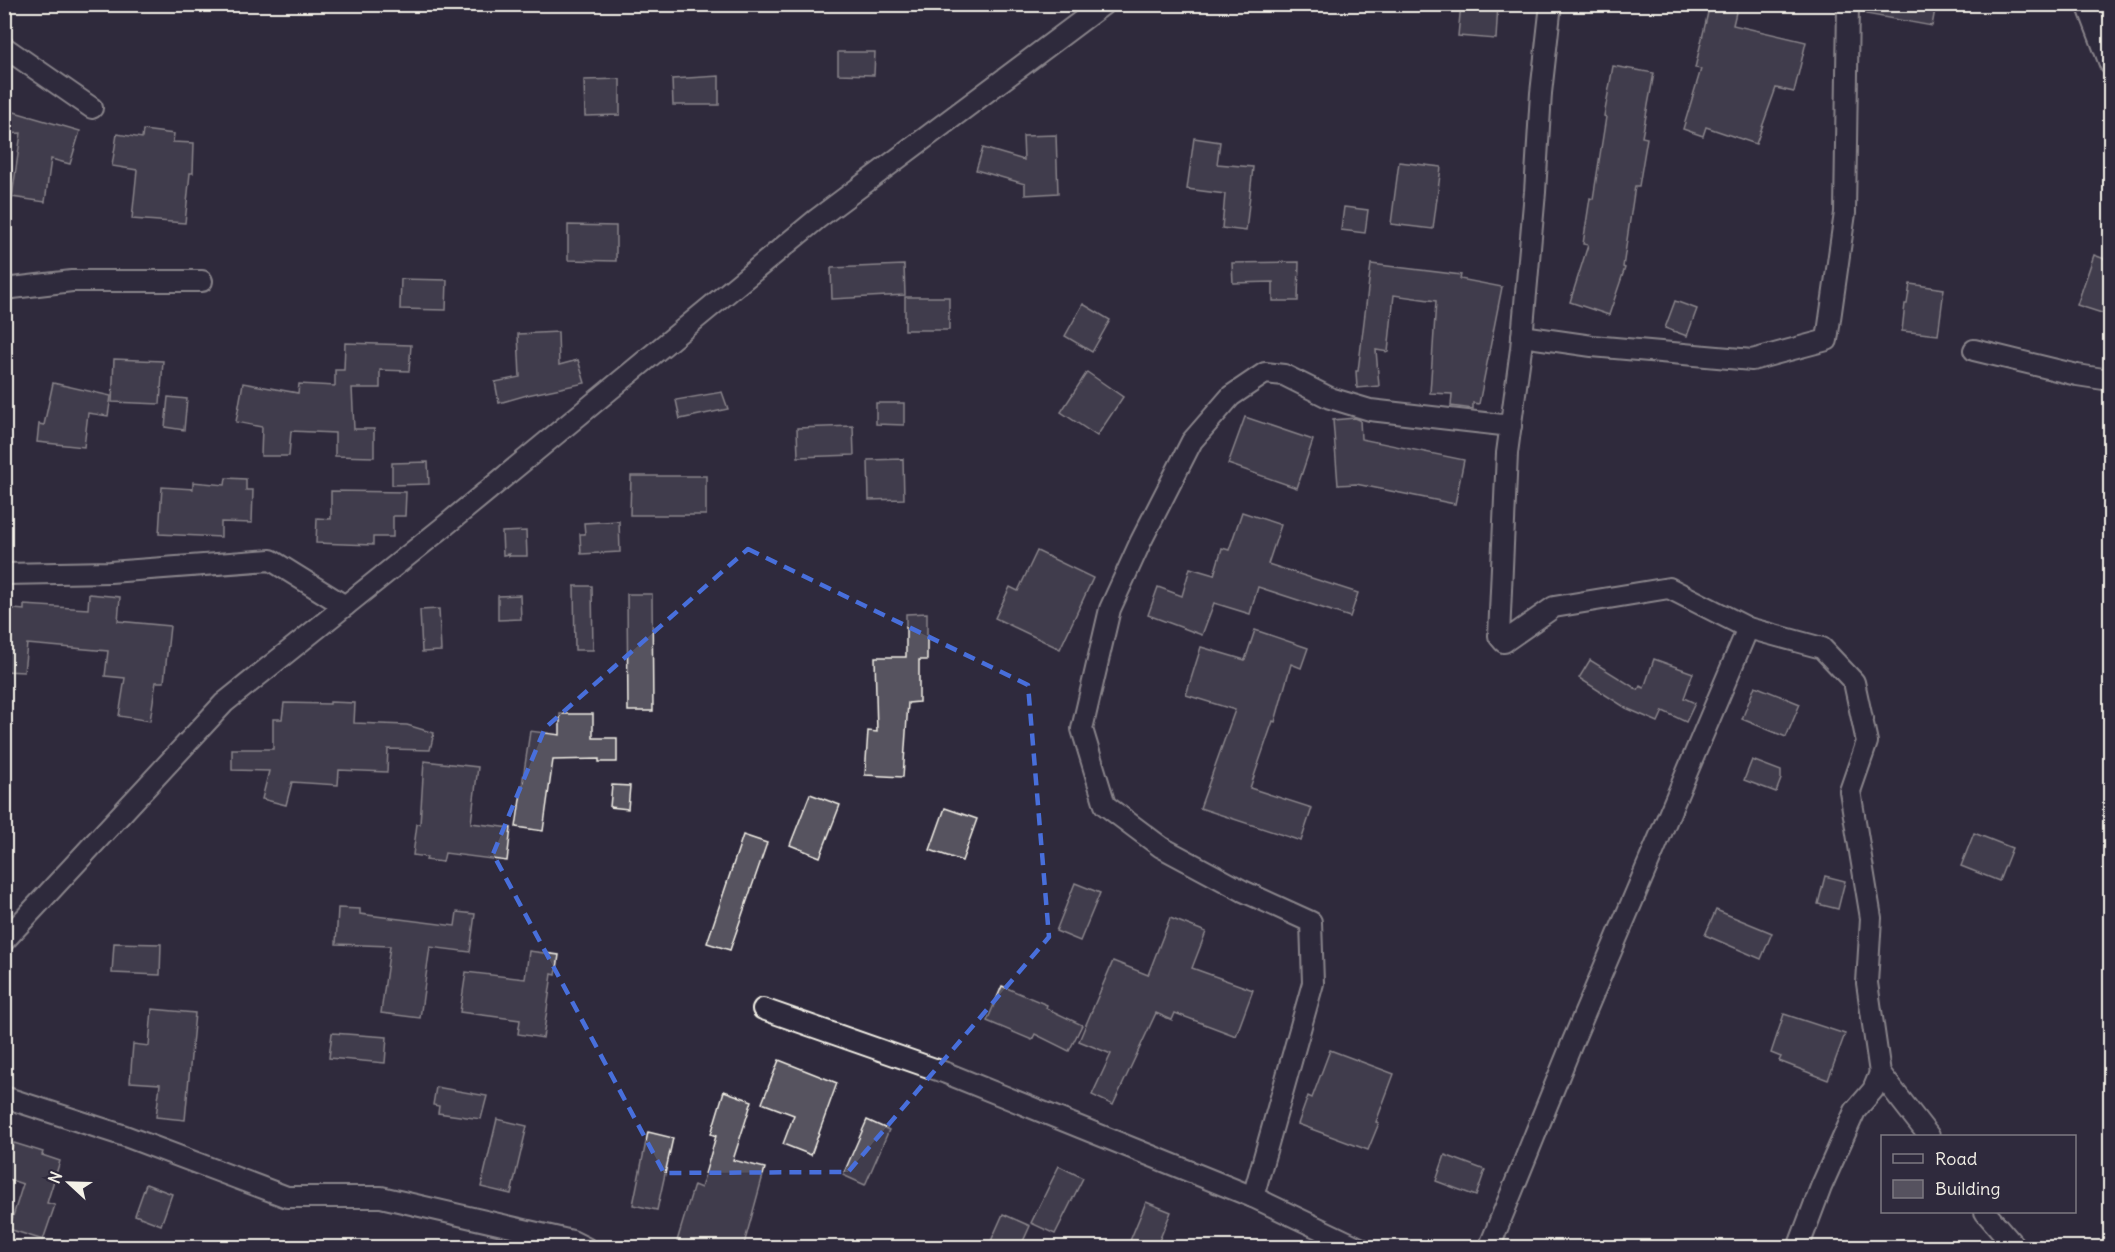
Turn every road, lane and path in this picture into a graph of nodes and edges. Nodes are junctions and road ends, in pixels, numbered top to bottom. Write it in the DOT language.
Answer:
graph roads {
  1 [pos="1104,4"];
  2 [pos="1551,4"];
  3 [pos="1848,4"];
  4 [pos="2087,4"];
  5 [pos="4,47"];
  6 [pos="2110,64"];
  7 [pos="92,108"];
  8 [pos="202,281"];
  9 [pos="4,289"];
  10 [pos="1522,336"];
  11 [pos="1974,350"];
  12 [pos="2110,380"];
  13 [pos="1511,426"];
  14 [pos="4,574"];
  15 [pos="345,606"];
  16 [pos="1748,628"];
  17 [pos="4,941"];
  18 [pos="763,1009"];
  19 [pos="1881,1073"];
  20 [pos="4,1097"];
  21 [pos="1928,1135"];
  22 [pos="1253,1197"];
  23 [pos="1986,1213"];
  24 [pos="586,1248"];
  25 [pos="1360,1248"];
  26 [pos="1489,1248"];
  27 [pos="1798,1248"];
  28 [pos="2016,1248"];
  1 -- 15 [label="street"];
  2 -- 10 [label="street"];
  3 -- 10 [label="street"];
  4 -- 6 [label="street"];
  5 -- 7 [label="street"];
  8 -- 9 [label="street"];
  10 -- 13 [label="street"];
  11 -- 12 [label="street"];
  13 -- 16 [label="street"];
  13 -- 22 [label="street"];
  14 -- 15 [label="street"];
  15 -- 17 [label="street"];
  16 -- 19 [label="street"];
  16 -- 26 [label="street"];
  18 -- 22 [label="street"];
  19 -- 21 [label="street"];
  19 -- 27 [label="street"];
  20 -- 24 [label="street"];
  22 -- 25 [label="street"];
  23 -- 28 [label="street"];
}
